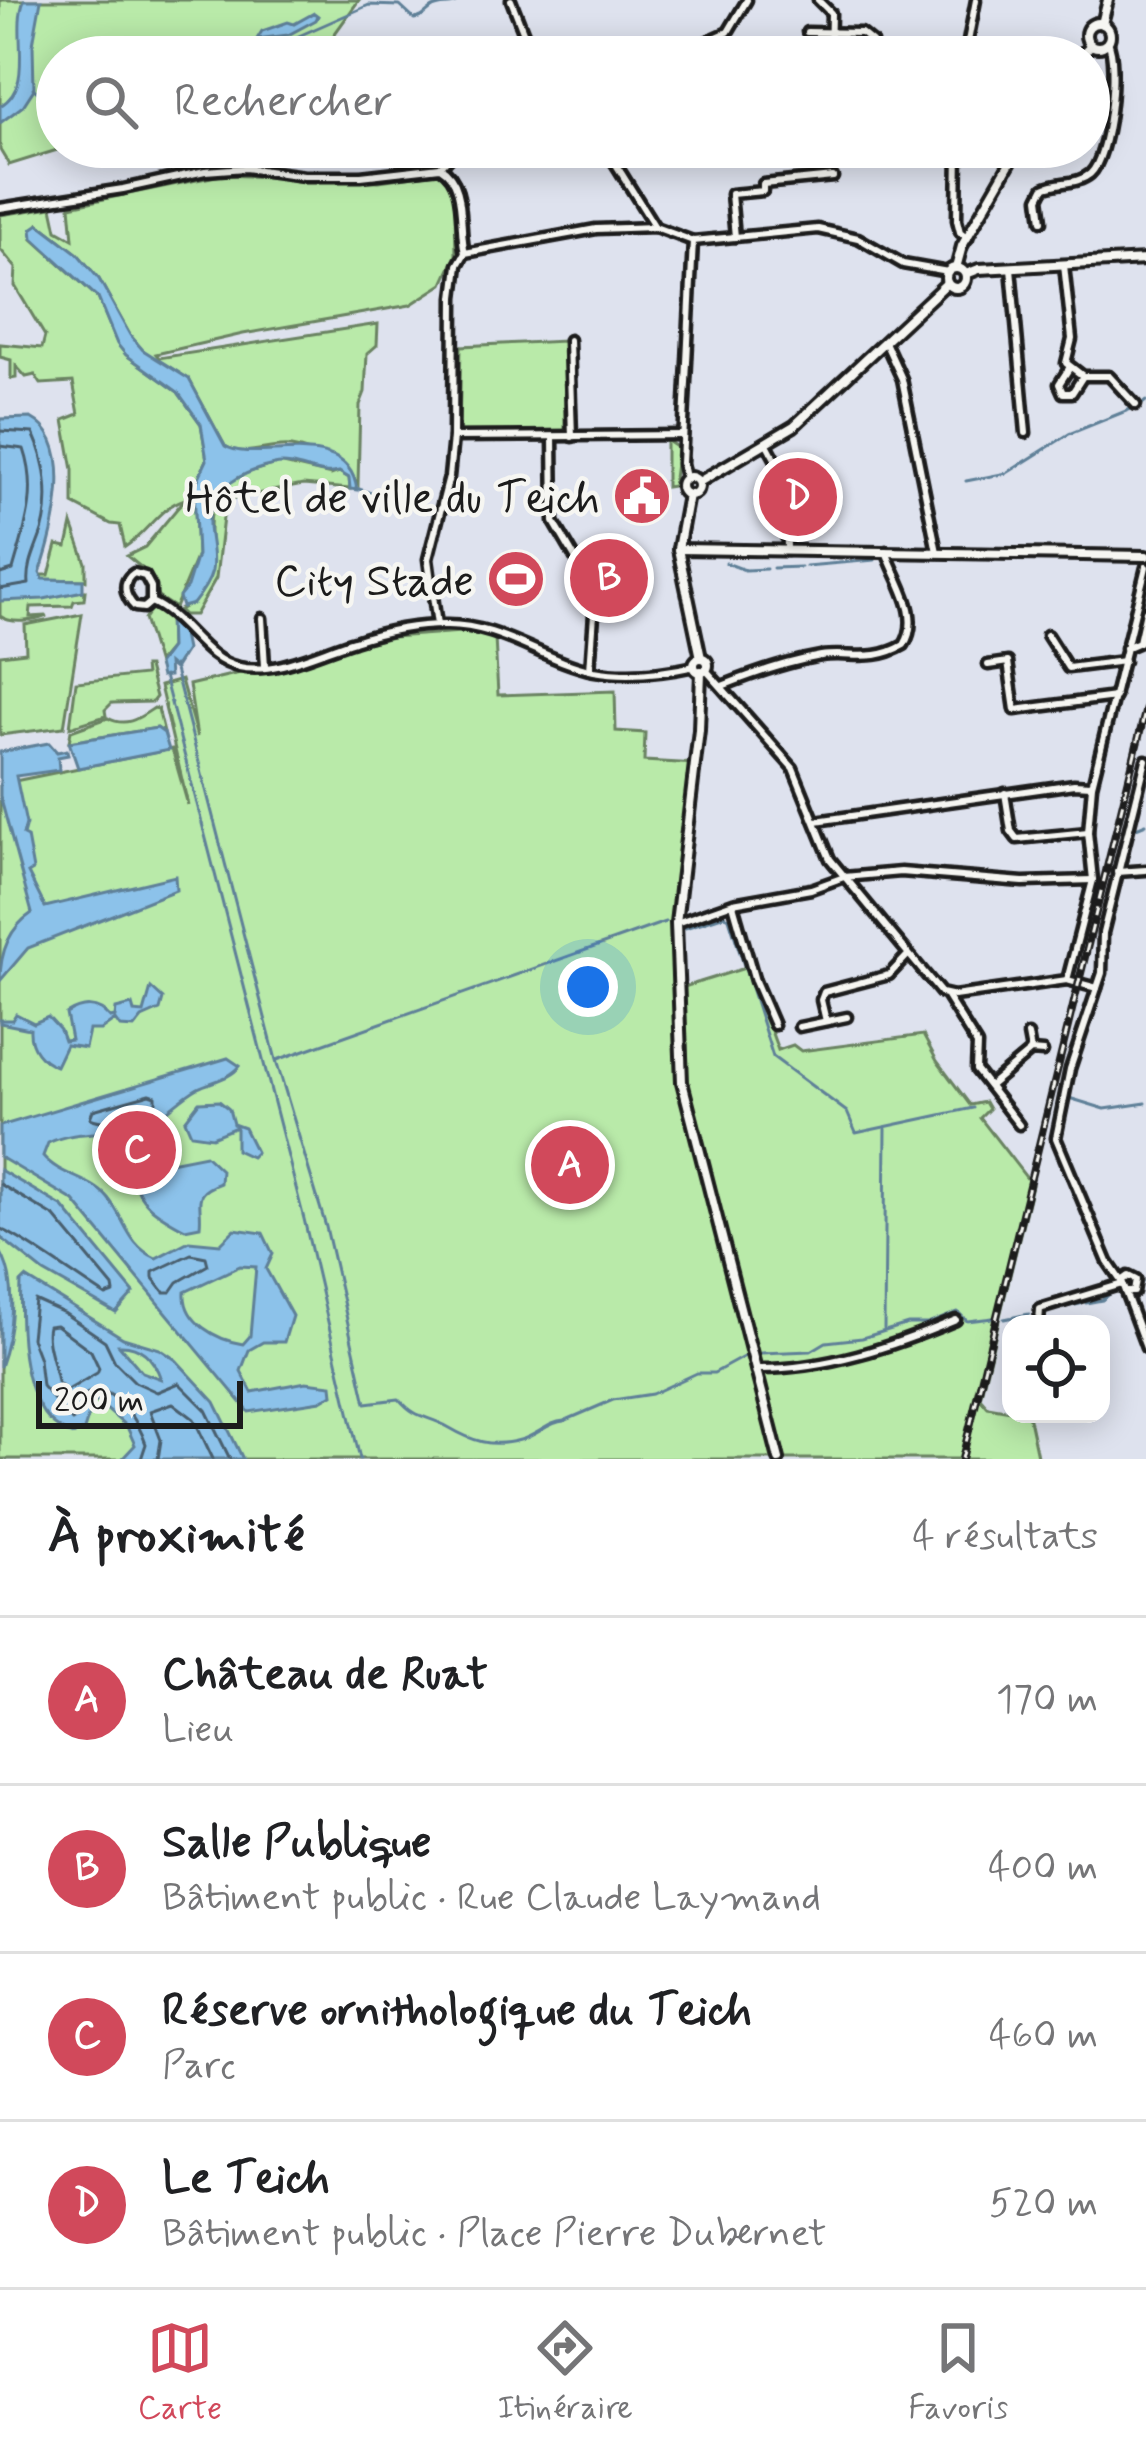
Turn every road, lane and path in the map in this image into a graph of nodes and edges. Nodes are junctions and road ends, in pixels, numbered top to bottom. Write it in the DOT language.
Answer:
graph roads {
  1 [pos="511,0"];
  2 [pos="747,0"];
  3 [pos="818,0"];
  4 [pos="976,0"];
  5 [pos="1108,0"];
  6 [pos="1102,24"];
  7 [pos="807,32"];
  8 [pos="830,32"];
  9 [pos="525,36"];
  10 [pos="719,36"];
  11 [pos="830,36"];
  12 [pos="865,36"];
  13 [pos="969,36"];
  14 [pos="1086,36"];
  15 [pos="1109,36"];
  16 [pos="1110,46"];
  17 [pos="1110,95"];
  18 [pos="245,168"];
  19 [pos="245,168"];
  20 [pos="431,168"];
  21 [pos="441,168"];
  22 [pos="618,168"];
  23 [pos="958,168"];
  24 [pos="1007,168"];
  25 [pos="1095,168"];
  26 [pos="833,177"];
  27 [pos="0,208"];
  28 [pos="1042,221"];
  29 [pos="656,227"];
  30 [pos="735,238"];
  31 [pos="968,238"];
  32 [pos="693,241"];
  33 [pos="465,253"];
  34 [pos="1146,260"];
  35 [pos="1064,265"];
  36 [pos="1011,268"];
  37 [pos="952,270"];
  38 [pos="966,274"];
  39 [pos="947,284"];
  40 [pos="569,340"];
  41 [pos="885,342"];
  42 [pos="1070,367"];
  43 [pos="1083,376"];
  44 [pos="1136,405"];
  45 [pos="1026,433"];
  46 [pos="683,435"];
  47 [pos="453,437"];
  48 [pos="553,437"];
  49 [pos="572,437"];
  50 [pos="767,444"];
  51 [pos="685,478"];
  52 [pos="699,482"];
  53 [pos="688,495"];
  54 [pos="677,549"];
  55 [pos="787,551"];
  56 [pos="886,551"];
  57 [pos="937,553"];
  58 [pos="1146,556"];
  59 [pos="1146,567"];
  60 [pos="151,602"];
  61 [pos="1146,611"];
  62 [pos="262,618"];
  63 [pos="437,625"];
  64 [pos="1047,635"];
  65 [pos="1124,648"];
  66 [pos="1124,661"];
  67 [pos="988,664"];
  68 [pos="266,666"];
  69 [pos="701,666"];
  70 [pos="590,670"];
  71 [pos="722,686"];
  72 [pos="1114,697"];
  73 [pos="1146,760"];
  74 [pos="1092,785"];
  75 [pos="1005,794"];
  76 [pos="816,821"];
  77 [pos="1088,832"];
  78 [pos="1146,870"];
  79 [pos="1117,872"];
  80 [pos="844,877"];
  81 [pos="1093,880"];
  82 [pos="733,903"];
  83 [pos="676,923"];
  84 [pos="908,955"];
  85 [pos="1067,980"];
  86 [pos="1096,988"];
  87 [pos="947,997"];
  88 [pos="847,1017"];
  89 [pos="826,1021"];
  90 [pos="774,1025"];
  91 [pos="799,1028"];
  92 [pos="1028,1035"];
  93 [pos="1031,1051"];
  94 [pos="1043,1052"];
  95 [pos="988,1087"];
  96 [pos="1018,1125"];
  97 [pos="1146,1277"];
  98 [pos="1126,1283"];
  99 [pos="1040,1315"];
  100 [pos="956,1320"];
  101 [pos="1146,1348"];
  102 [pos="756,1369"];
  103 [pos="779,1459"];
  1 -- 9 [label="street"];
  2 -- 10 [label="street"];
  3 -- 8 [label="street"];
  4 -- 13 [label="street"];
  5 -- 6 [label="main road"];
  6 -- 14 [label="main road"];
  6 -- 15 [label="main road"];
  7 -- 8 [label="street"];
  8 -- 11 [label="street"];
  8 -- 12 [label="street"];
  16 -- 17 [label="street"];
  18 -- 20 [label="street"];
  19 -- 27 [label="street"];
  21 -- 33 [label="street"];
  22 -- 29 [label="street"];
  23 -- 31 [label="street"];
  24 -- 31 [label="main road"];
  25 -- 28 [label="street"];
  26 -- 30 [label="street"];
  29 -- 32 [label="street"];
  29 -- 33 [label="street"];
  30 -- 32 [label="street"];
  30 -- 37 [label="street"];
  31 -- 37 [label="main road"];
  32 -- 46 [label="street"];
  33 -- 47 [label="street"];
  34 -- 35 [label="main road"];
  35 -- 36 [label="main road"];
  35 -- 42 [label="street"];
  36 -- 38 [label="main road"];
  36 -- 45 [label="street"];
  37 -- 38 [label="main road"];
  37 -- 39 [label="main road"];
  38 -- 39 [label="main road"];
  39 -- 41 [label="main road"];
  40 -- 49 [label="street"];
  41 -- 50 [label="main road"];
  41 -- 57 [label="street"];
  42 -- 43 [label="street"];
  42 -- 43 [label="street"];
  43 -- 44 [label="street"];
  46 -- 49 [label="street"];
  46 -- 51 [label="street"];
  47 -- 48 [label="street"];
  47 -- 63 [label="street"];
  48 -- 49 [label="street"];
  48 -- 70 [label="street"];
  50 -- 52 [label="main road"];
  50 -- 55 [label="street"];
  51 -- 52 [label="main road"];
  51 -- 53 [label="main road"];
  52 -- 53 [label="main road"];
  53 -- 54 [label="main road"];
  54 -- 55 [label="main road"];
  54 -- 69 [label="main road"];
  55 -- 56 [label="main road"];
  56 -- 57 [label="main road"];
  56 -- 71 [label="street"];
  57 -- 58 [label="main road"];
  59 -- 65 [label="street"];
  60 -- 60 [label="street"];
  60 -- 68 [label="street"];
  61 -- 65 [label="street"];
  62 -- 68 [label="street"];
  63 -- 68 [label="street"];
  63 -- 70 [label="street"];
  64 -- 66 [label="street"];
  65 -- 66 [label="street"];
  66 -- 72 [label="street"];
  67 -- 72 [label="street"];
  69 -- 70 [label="street"];
  69 -- 71 [label="street"];
  69 -- 83 [label="main road"];
  71 -- 76 [label="street"];
  72 -- 74 [label="street"];
  73 -- 79 [label="street"];
  74 -- 75 [label="street"];
  74 -- 77 [label="street"];
  75 -- 76 [label="street"];
  75 -- 77 [label="street"];
  76 -- 80 [label="street"];
  77 -- 81 [label="street"];
  78 -- 79 [label="street"];
  79 -- 86 [label="street"];
  80 -- 81 [label="street"];
  80 -- 82 [label="street"];
  80 -- 84 [label="street"];
  81 -- 85 [label="street"];
  82 -- 83 [label="street"];
  82 -- 90 [label="street"];
  83 -- 102 [label="main road"];
  84 -- 87 [label="street"];
  84 -- 89 [label="street"];
  85 -- 86 [label="street"];
  85 -- 87 [label="street"];
  86 -- 98 [label="street"];
  87 -- 95 [label="street"];
  88 -- 89 [label="street"];
  89 -- 91 [label="street"];
  92 -- 93 [label="street"];
  93 -- 94 [label="street"];
  93 -- 95 [label="street"];
  95 -- 96 [label="street"];
  97 -- 98 [label="street"];
  98 -- 99 [label="street"];
  98 -- 101 [label="street"];
  100 -- 102 [label="street"];
  102 -- 103 [label="main road"];
}
